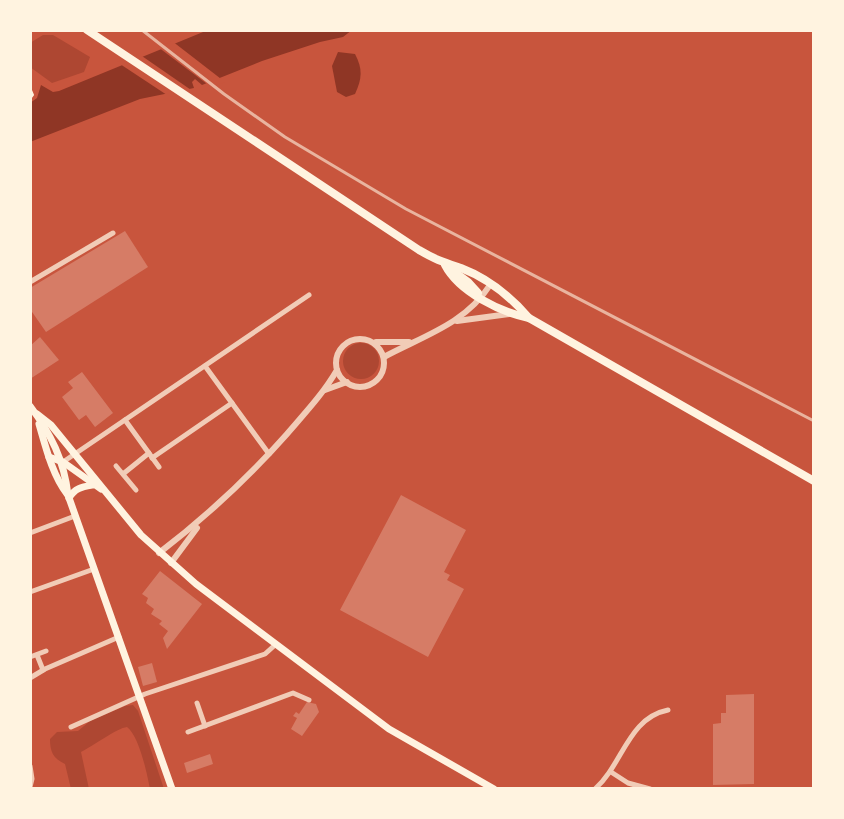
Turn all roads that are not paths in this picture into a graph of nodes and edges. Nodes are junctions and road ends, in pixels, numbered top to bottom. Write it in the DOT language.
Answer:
graph roads {
  1 [pos="87,30"];
  2 [pos="113,233"];
  3 [pos="445,265"];
  4 [pos="30,282"];
  5 [pos="490,285"];
  6 [pos="309,295"];
  7 [pos="482,298"];
  8 [pos="511,314"];
  9 [pos="529,318"];
  10 [pos="454,322"];
  11 [pos="413,342"];
  12 [pos="374,343"];
  13 [pos="384,357"];
  14 [pos="205,366"];
  15 [pos="337,370"];
  16 [pos="347,382"];
  17 [pos="325,390"];
  18 [pos="232,403"];
  19 [pos="30,406"];
  20 [pos="37,414"];
  21 [pos="125,420"];
  22 [pos="269,454"];
  23 [pos="74,455"];
  24 [pos="151,456"];
  25 [pos="49,457"];
  26 [pos="63,462"];
  27 [pos="116,466"];
  28 [pos="159,467"];
  29 [pos="123,474"];
  30 [pos="814,481"];
  31 [pos="93,485"];
  32 [pos="136,490"];
  33 [pos="105,492"];
  34 [pos="68,497"];
  35 [pos="75,516"];
  36 [pos="201,521"];
  37 [pos="30,533"];
  38 [pos="159,553"];
  39 [pos="171,563"];
  40 [pos="94,569"];
  41 [pos="30,592"];
  42 [pos="119,637"];
  43 [pos="275,645"];
  44 [pos="46,651"];
  45 [pos="33,656"];
  46 [pos="43,670"];
  47 [pos="30,678"];
  48 [pos="140,697"];
  49 [pos="309,700"];
  50 [pos="197,703"];
  51 [pos="668,710"];
  52 [pos="205,726"];
  53 [pos="71,727"];
  54 [pos="188,732"];
  55 [pos="30,766"];
  56 [pos="611,772"];
  57 [pos="30,787"];
  58 [pos="172,789"];
  59 [pos="494,789"];
  60 [pos="595,789"];
  61 [pos="650,789"];
  1 -- 3 [label="highway"];
  2 -- 4 [label="street"];
  3 -- 5 [label="highway"];
  3 -- 7 [label="highway"];
  5 -- 7 [label="street"];
  5 -- 9 [label="highway"];
  6 -- 14 [label="street"];
  7 -- 8 [label="highway"];
  7 -- 10 [label="street"];
  8 -- 9 [label="highway"];
  8 -- 10 [label="street"];
  9 -- 30 [label="highway"];
  10 -- 11 [label="street"];
  11 -- 12 [label="street"];
  11 -- 13 [label="street"];
  12 -- 13 [label="street"];
  12 -- 15 [label="street"];
  13 -- 16 [label="street"];
  14 -- 18 [label="street"];
  14 -- 21 [label="street"];
  15 -- 16 [label="street"];
  15 -- 17 [label="street"];
  16 -- 17 [label="street"];
  17 -- 22 [label="street"];
  18 -- 22 [label="street"];
  18 -- 24 [label="street"];
  19 -- 20 [label="main road"];
  20 -- 23 [label="main road"];
  20 -- 25 [label="main road"];
  20 -- 26 [label="main road"];
  21 -- 23 [label="street"];
  21 -- 24 [label="street"];
  22 -- 36 [label="street"];
  23 -- 26 [label="street"];
  23 -- 33 [label="main road"];
  24 -- 28 [label="street"];
  24 -- 29 [label="street"];
  25 -- 26 [label="main road"];
  25 -- 34 [label="main road"];
  26 -- 31 [label="main road"];
  26 -- 34 [label="main road"];
  27 -- 29 [label="street"];
  29 -- 32 [label="street"];
  31 -- 33 [label="main road"];
  31 -- 34 [label="main road"];
  33 -- 38 [label="main road"];
  34 -- 35 [label="main road"];
  35 -- 37 [label="street"];
  35 -- 40 [label="main road"];
  36 -- 38 [label="street"];
  36 -- 39 [label="street"];
  38 -- 39 [label="main road"];
  39 -- 43 [label="main road"];
  40 -- 41 [label="street"];
  40 -- 42 [label="main road"];
  42 -- 46 [label="street"];
  42 -- 48 [label="main road"];
  43 -- 48 [label="street"];
  43 -- 59 [label="main road"];
  44 -- 45 [label="street"];
  45 -- 46 [label="street"];
  46 -- 47 [label="street"];
  48 -- 53 [label="street"];
  48 -- 58 [label="main road"];
  49 -- 52 [label="street"];
  50 -- 52 [label="street"];
  51 -- 56 [label="street"];
  52 -- 54 [label="street"];
  55 -- 57 [label="street"];
  56 -- 60 [label="street"];
  56 -- 61 [label="street"];
}
